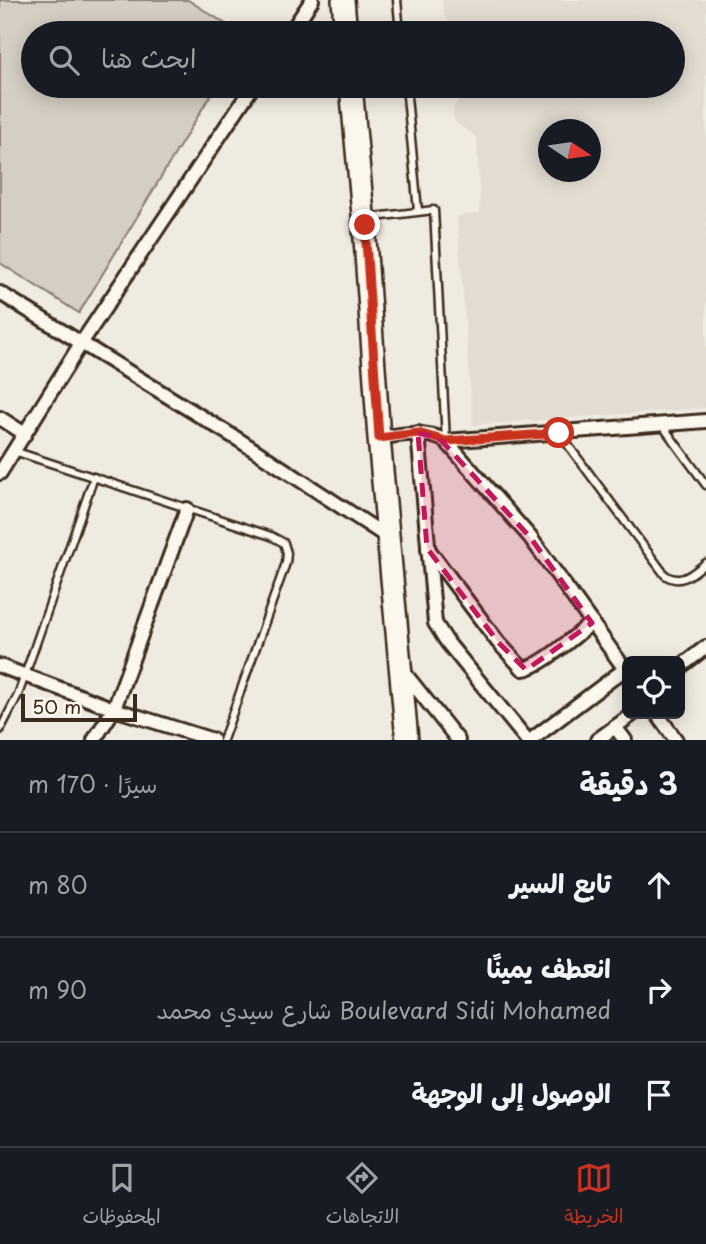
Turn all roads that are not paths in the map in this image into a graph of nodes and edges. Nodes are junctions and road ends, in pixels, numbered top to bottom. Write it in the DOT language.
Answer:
graph roads {
  1 [pos="312,0"];
  2 [pos="342,0"];
  3 [pos="397,0"];
  4 [pos="297,21"];
  5 [pos="345,21"];
  6 [pos="399,21"];
  7 [pos="245,98"];
  8 [pos="352,98"];
  9 [pos="406,98"];
  10 [pos="418,211"];
  11 [pos="364,218"];
  12 [pos="1,296"];
  13 [pos="82,342"];
  14 [pos="0,418"];
  15 [pos="706,421"];
  16 [pos="662,425"];
  17 [pos="418,433"];
  18 [pos="559,433"];
  19 [pos="25,434"];
  20 [pos="379,438"];
  21 [pos="446,441"];
  22 [pos="14,451"];
  23 [pos="0,473"];
  24 [pos="94,477"];
  25 [pos="706,485"];
  26 [pos="187,509"];
  27 [pos="389,538"];
  28 [pos="427,548"];
  29 [pos="706,563"];
  30 [pos="592,623"];
  31 [pos="706,647"];
  32 [pos="685,663"];
  33 [pos="622,665"];
  34 [pos="0,666"];
  35 [pos="402,670"];
  36 [pos="622,674"];
  37 [pos="25,675"];
  38 [pos="114,709"];
  39 [pos="626,719"];
  40 [pos="661,719"];
  41 [pos="615,727"];
  42 [pos="0,730"];
  43 [pos="94,740"];
  44 [pos="214,740"];
  45 [pos="223,740"];
  46 [pos="407,740"];
  47 [pos="458,740"];
  48 [pos="529,740"];
  49 [pos="597,740"];
  50 [pos="625,740"];
  51 [pos="676,740"];
  1 -- 4 [label="street"];
  2 -- 5 [label="main road"];
  3 -- 6 [label="lane"];
  7 -- 13 [label="street"];
  8 -- 11 [label="main road"];
  9 -- 10 [label="lane"];
  10 -- 11 [label="lane"];
  10 -- 21 [label="lane"];
  11 -- 20 [label="main road"];
  12 -- 13 [label="street"];
  13 -- 19 [label="street"];
  13 -- 27 [label="street"];
  14 -- 19 [label="street"];
  15 -- 16 [label="street"];
  16 -- 18 [label="street"];
  16 -- 25 [label="lane"];
  17 -- 20 [label="street"];
  17 -- 21 [label="street"];
  17 -- 28 [label="street"];
  18 -- 21 [label="street"];
  18 -- 29 [label="lane"];
  19 -- 22 [label="street"];
  20 -- 27 [label="main road"];
  21 -- 30 [label="street"];
  22 -- 23 [label="street"];
  22 -- 24 [label="lane"];
  24 -- 26 [label="lane"];
  24 -- 37 [label="lane"];
  26 -- 38 [label="street"];
  26 -- 45 [label="lane"];
  27 -- 35 [label="main road"];
  28 -- 30 [label="street"];
  28 -- 48 [label="street"];
  30 -- 33 [label="street"];
  31 -- 32 [label="street"];
  34 -- 37 [label="street"];
  35 -- 46 [label="main road"];
  35 -- 47 [label="street"];
  36 -- 48 [label="street"];
  37 -- 38 [label="street"];
  37 -- 42 [label="lane"];
  38 -- 43 [label="street"];
  38 -- 44 [label="street"];
  39 -- 41 [label="street"];
  40 -- 51 [label="street"];
  41 -- 49 [label="street"];
  41 -- 50 [label="street"];
}
